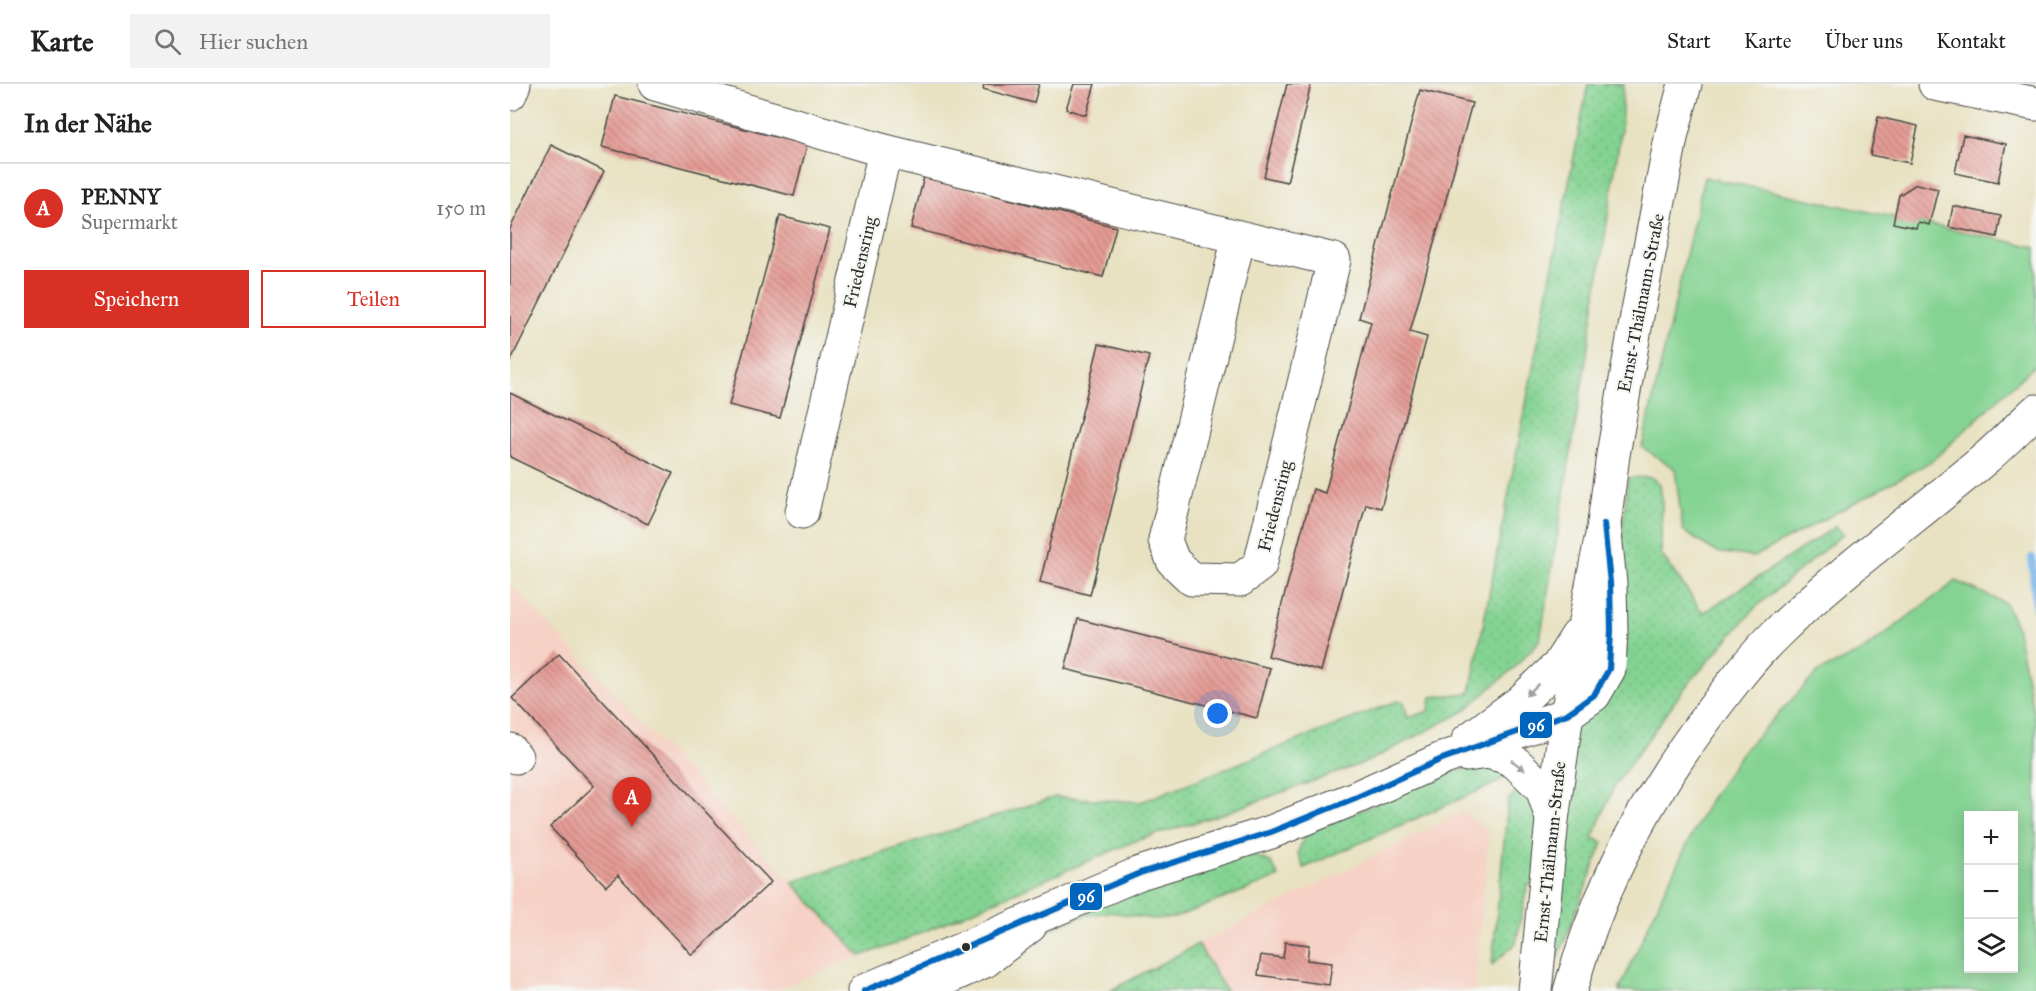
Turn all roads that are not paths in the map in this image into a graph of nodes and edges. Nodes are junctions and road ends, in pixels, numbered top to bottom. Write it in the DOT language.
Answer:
graph roads {
  1 [pos="514,84"];
  2 [pos="655,84"];
  3 [pos="1685,84"];
  4 [pos="1935,84"];
  5 [pos="510,94"];
  6 [pos="2036,104"];
  7 [pos="885,151"];
  8 [pos="1239,237"];
  9 [pos="2036,411"];
  10 [pos="802,512"];
  11 [pos="1604,524"];
  12 [pos="1582,629"];
  13 [pos="1561,717"];
  14 [pos="1442,759"];
  15 [pos="1552,820"];
  16 [pos="1049,911"];
  17 [pos="864,991"];
  18 [pos="912,991"];
  19 [pos="1535,991"];
  20 [pos="1570,991"];
  1 -- 5 [label="main road"];
  2 -- 7 [label="main road, Friedensring"];
  3 -- 11 [label="main road, Ernst-Thälmann-Straße"];
  4 -- 6 [label="main road"];
  7 -- 8 [label="main road, Friedensring"];
  7 -- 10 [label="main road, Friedensring"];
  8 -- 8 [label="main road, Friedensring"];
  9 -- 20 [label="main road"];
  11 -- 12 [label="main road, Ernst-Thälmann-Straße"];
  11 -- 13 [label="main road, Ernst-Thälmann-Straße"];
  12 -- 13 [label="main road, Ernst-Thälmann-Straße"];
  12 -- 14 [label="main road, one-way"];
  13 -- 14 [label="main road"];
  13 -- 15 [label="main road, Ernst-Thälmann-Straße"];
  14 -- 15 [label="main road, one-way"];
  14 -- 16 [label="main road"];
  15 -- 19 [label="main road, Ernst-Thälmann-Straße"];
  16 -- 17 [label="main road"];
  16 -- 18 [label="main road"];
}
